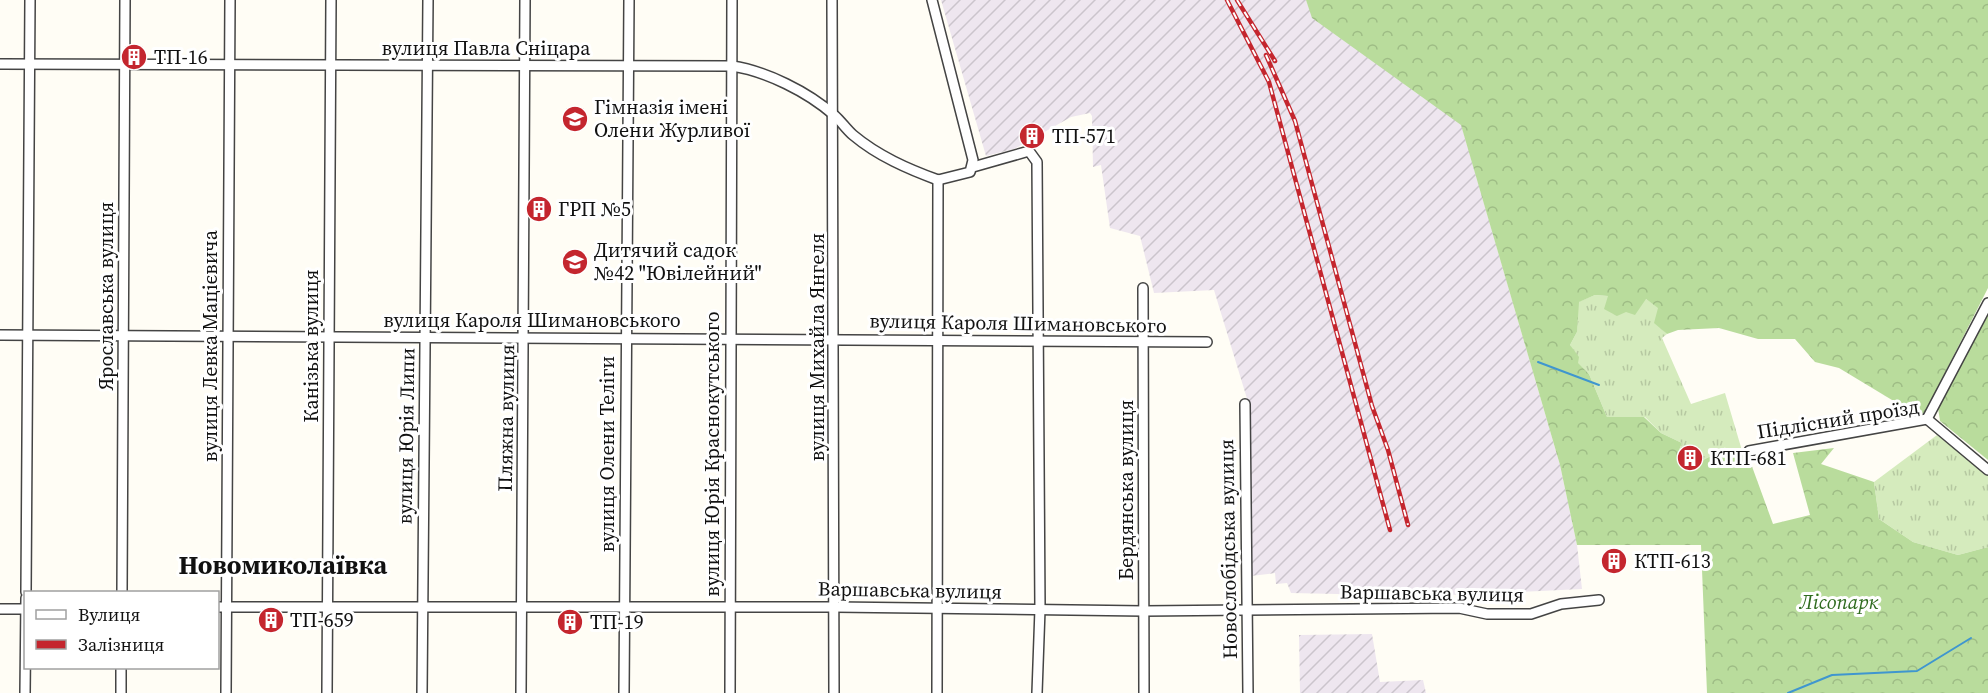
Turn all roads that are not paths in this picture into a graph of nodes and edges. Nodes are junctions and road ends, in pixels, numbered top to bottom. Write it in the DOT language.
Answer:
graph roads {
  1 [pos="30,0"];
  2 [pos="125,0"];
  3 [pos="230,0"];
  4 [pos="332,0"];
  5 [pos="428,0"];
  6 [pos="525,0"];
  7 [pos="629,0"];
  8 [pos="732,0"];
  9 [pos="832,0"];
  10 [pos="932,0"];
  11 [pos="0,64"];
  12 [pos="29,64"];
  13 [pos="125,64"];
  14 [pos="230,65"];
  15 [pos="332,65"];
  16 [pos="427,65"];
  17 [pos="732,66"];
  18 [pos="525,67"];
  19 [pos="628,67"];
  20 [pos="834,115"];
  21 [pos="973,167"];
  22 [pos="938,180"];
  23 [pos="1143,288"];
  24 [pos="1988,303"];
  25 [pos="124,334"];
  26 [pos="227,334"];
  27 [pos="0,335"];
  28 [pos="27,335"];
  29 [pos="328,337"];
  30 [pos="425,337"];
  31 [pos="525,337"];
  32 [pos="625,339"];
  33 [pos="730,339"];
  34 [pos="835,339"];
  35 [pos="937,340"];
  36 [pos="1040,340"];
  37 [pos="1208,342"];
  38 [pos="1143,343"];
  39 [pos="1245,404"];
  40 [pos="1927,420"];
  41 [pos="1749,451"];
  42 [pos="1988,470"];
  43 [pos="26,591"];
  44 [pos="122,591"];
  45 [pos="1599,600"];
  46 [pos="730,606"];
  47 [pos="223,607"];
  48 [pos="328,607"];
  49 [pos="422,607"];
  50 [pos="521,607"];
  51 [pos="836,607"];
  52 [pos="625,608"];
  53 [pos="937,608"];
  54 [pos="0,609"];
  55 [pos="24,609"];
  56 [pos="1040,609"];
  57 [pos="1246,609"];
  58 [pos="1144,610"];
  59 [pos="25,669"];
  60 [pos="122,669"];
  61 [pos="25,693"];
  62 [pos="121,693"];
  63 [pos="226,693"];
  64 [pos="327,693"];
  65 [pos="422,693"];
  66 [pos="521,693"];
  67 [pos="624,693"];
  68 [pos="730,693"];
  69 [pos="834,693"];
  70 [pos="937,693"];
  71 [pos="1038,693"];
  72 [pos="1144,693"];
  73 [pos="1248,693"];
  1 -- 12 [label="street"];
  2 -- 13 [label="street, Ярославська вулиця"];
  3 -- 14 [label="street, вулиця Левка Мацієвича"];
  4 -- 15 [label="street, Канізька вулиця"];
  5 -- 16 [label="street, вулиця Юрія Липи"];
  6 -- 18 [label="street, Пляжна вулиця"];
  7 -- 19 [label="street, вулиця Олени Теліги"];
  8 -- 17 [label="street, вулиця Юрія Краснокутського"];
  9 -- 20 [label="street, вулиця Михайла Янгеля"];
  10 -- 21 [label="street"];
  11 -- 12 [label="street, вулиця Павла Сніцара"];
  12 -- 13 [label="street, вулиця Павла Сніцара"];
  12 -- 28 [label="street"];
  13 -- 14 [label="street, вулиця Павла Сніцара"];
  13 -- 25 [label="street, Ярославська вулиця"];
  14 -- 15 [label="street, вулиця Павла Сніцара"];
  14 -- 26 [label="street, вулиця Левка Мацієвича"];
  15 -- 16 [label="street, вулиця Павла Сніцара"];
  15 -- 29 [label="street, Канізька вулиця"];
  16 -- 18 [label="street, вулиця Павла Сніцара"];
  16 -- 30 [label="street, вулиця Юрія Липи"];
  17 -- 19 [label="street, вулиця Павла Сніцара"];
  17 -- 20 [label="street, вулиця Павла Сніцара"];
  17 -- 33 [label="street, вулиця Юрія Краснокутського"];
  18 -- 19 [label="street, вулиця Павла Сніцара"];
  18 -- 31 [label="street, Пляжна вулиця"];
  19 -- 32 [label="street, вулиця Олени Теліги"];
  20 -- 22 [label="street, вулиця Павла Сніцара"];
  20 -- 34 [label="street, вулиця Михайла Янгеля"];
  21 -- 22 [label="street"];
  21 -- 36 [label="street"];
  22 -- 35 [label="street"];
  23 -- 38 [label="street, Бердянська вулиця"];
  24 -- 40 [label="street"];
  25 -- 26 [label="street, вулиця Кароля Шимановського"];
  25 -- 28 [label="street, вулиця Кароля Шимановського"];
  25 -- 44 [label="street, Ярославська вулиця"];
  26 -- 29 [label="street, вулиця Кароля Шимановського"];
  26 -- 47 [label="street, вулиця Левка Мацієвича"];
  27 -- 28 [label="street, вулиця Кароля Шимановського"];
  28 -- 43 [label="street"];
  29 -- 30 [label="street, вулиця Кароля Шимановського"];
  29 -- 48 [label="street, Канізька вулиця"];
  30 -- 31 [label="street, вулиця Кароля Шимановського"];
  30 -- 49 [label="street, вулиця Юрія Липи"];
  31 -- 32 [label="street, вулиця Кароля Шимановського"];
  31 -- 50 [label="street, Пляжна вулиця"];
  32 -- 33 [label="street, вулиця Кароля Шимановського"];
  32 -- 52 [label="street, вулиця Олени Теліги"];
  33 -- 34 [label="street, вулиця Кароля Шимановського"];
  33 -- 46 [label="street, вулиця Юрія Краснокутського"];
  34 -- 35 [label="street, вулиця Кароля Шимановського"];
  34 -- 51 [label="street, вулиця Михайла Янгеля"];
  35 -- 36 [label="street, вулиця Кароля Шимановського"];
  35 -- 53 [label="street"];
  36 -- 38 [label="street, вулиця Кароля Шимановського"];
  36 -- 56 [label="street"];
  37 -- 38 [label="street, вулиця Кароля Шимановського"];
  38 -- 58 [label="street, Бердянська вулиця"];
  39 -- 57 [label="street, Новослобідська вулиця"];
  40 -- 41 [label="street, Підлісний проїзд"];
  40 -- 42 [label="street, Підлісний проїзд"];
  45 -- 57 [label="street, Варшавська вулиця"];
  46 -- 51 [label="street, Варшавська вулиця"];
  46 -- 52 [label="street, Варшавська вулиця"];
  46 -- 68 [label="street, вулиця Юрія Краснокутського"];
  47 -- 48 [label="street, Варшавська вулиця"];
  47 -- 63 [label="street, вулиця Левка Мацієвича"];
  48 -- 49 [label="street, Варшавська вулиця"];
  48 -- 64 [label="street, Канізька вулиця"];
  49 -- 50 [label="street, Варшавська вулиця"];
  49 -- 65 [label="street, вулиця Юрія Липи"];
  50 -- 52 [label="street, Варшавська вулиця"];
  50 -- 66 [label="street, Пляжна вулиця"];
  51 -- 53 [label="street, Варшавська вулиця"];
  51 -- 69 [label="street, вулиця Михайла Янгеля"];
  52 -- 67 [label="street, вулиця Олени Теліги"];
  53 -- 56 [label="street, Варшавська вулиця"];
  53 -- 70 [label="street"];
  54 -- 55 [label="street"];
  56 -- 58 [label="street, Варшавська вулиця"];
  56 -- 71 [label="street"];
  57 -- 58 [label="street, Варшавська вулиця"];
  57 -- 73 [label="street, Новослобідська вулиця"];
  58 -- 72 [label="street, Бердянська вулиця"];
  59 -- 61 [label="street"];
  60 -- 62 [label="street"];
}
